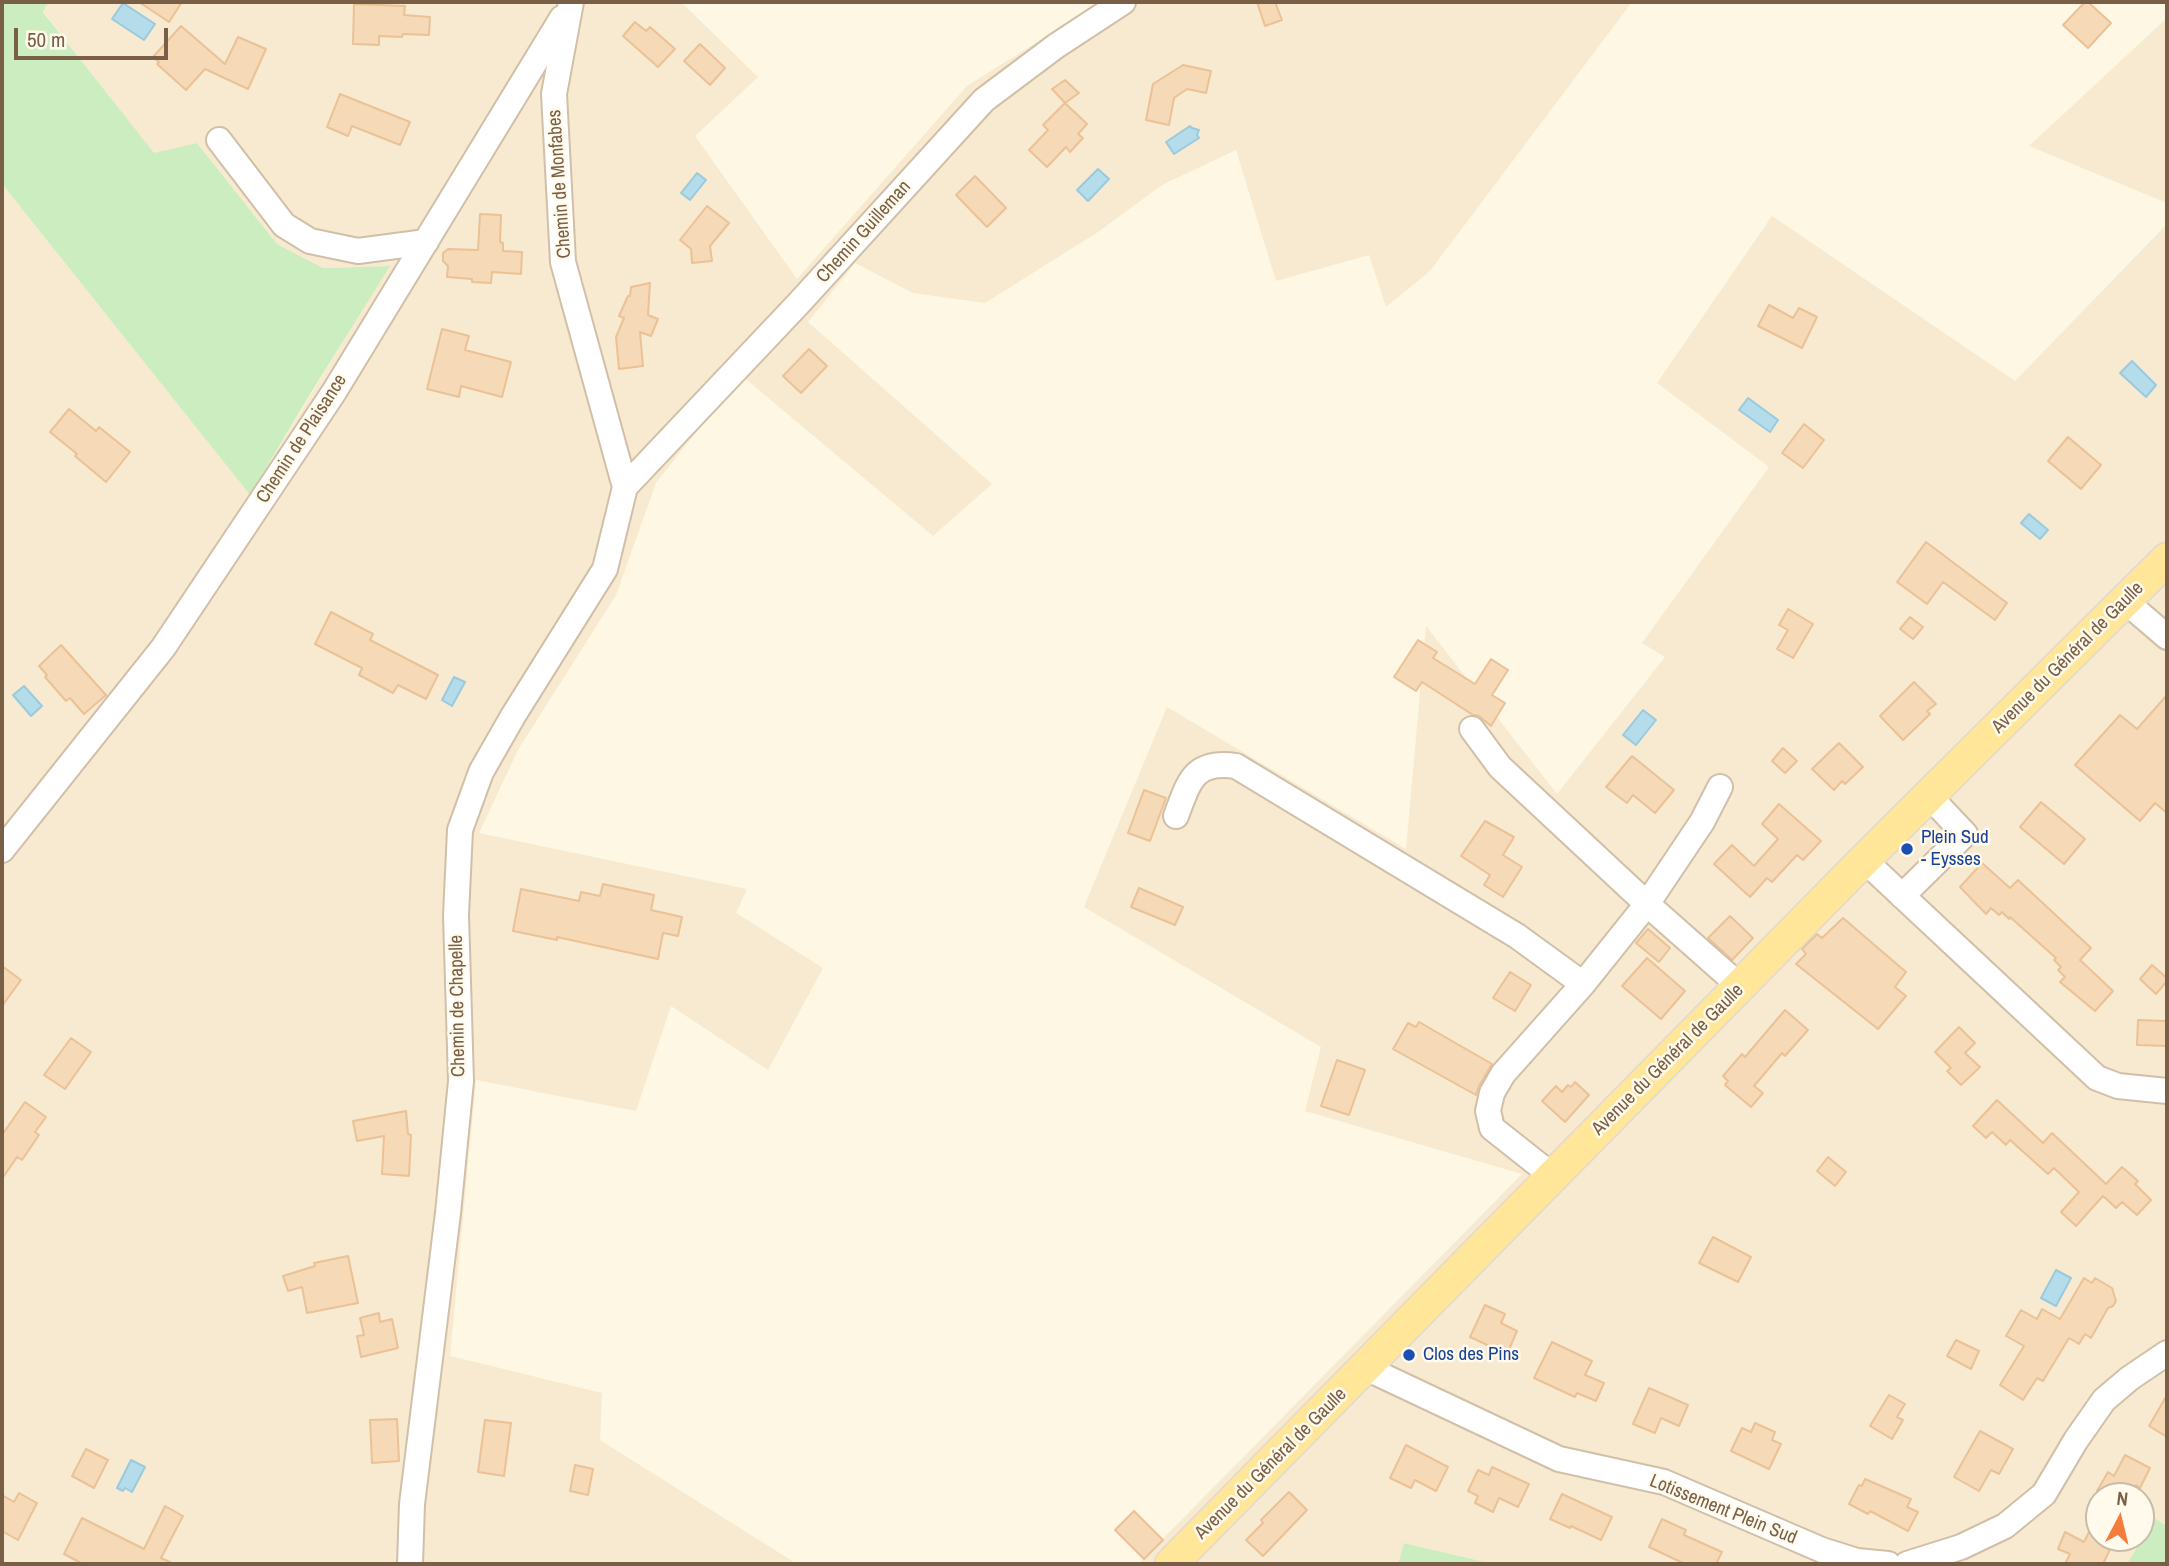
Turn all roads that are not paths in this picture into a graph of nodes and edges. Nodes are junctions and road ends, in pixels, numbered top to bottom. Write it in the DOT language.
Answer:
graph roads {
  1 [pos="1123,2"];
  2 [pos="570,4"];
  3 [pos="219,140"];
  4 [pos="426,242"];
  5 [pos="625,486"];
  6 [pos="2167,559"];
  7 [pos="2126,601"];
  8 [pos="2167,637"];
  9 [pos="1472,729"];
  10 [pos="1720,787"];
  11 [pos="1929,796"];
  12 [pos="1176,816"];
  13 [pos="2,850"];
  14 [pos="1864,860"];
  15 [pos="1902,896"];
  16 [pos="1647,904"];
  17 [pos="1583,984"];
  18 [pos="1741,987"];
  19 [pos="2167,1091"];
  20 [pos="1554,1177"];
  21 [pos="2167,1353"];
  22 [pos="1366,1368"];
  23 [pos="410,1564"];
  24 [pos="1171,1564"];
  25 [pos="1888,1564"];
  26 [pos="1907,1564"];
  1 -- 5 [label="street, Chemin Guilleman"];
  2 -- 4 [label="street, Chemin de Plaisance"];
  2 -- 5 [label="street, Chemin de Monfabes"];
  3 -- 4 [label="street"];
  4 -- 13 [label="street, Chemin de Plaisance"];
  5 -- 23 [label="street, Chemin de Chapelle"];
  6 -- 7 [label="main road, Avenue du Général de Gaulle"];
  7 -- 8 [label="street"];
  7 -- 11 [label="main road, Avenue du Général de Gaulle"];
  9 -- 16 [label="street"];
  10 -- 16 [label="street"];
  11 -- 14 [label="main road, Avenue du Général de Gaulle"];
  11 -- 15 [label="street"];
  12 -- 17 [label="street"];
  14 -- 15 [label="street"];
  14 -- 18 [label="main road, Avenue du Général de Gaulle"];
  15 -- 19 [label="street"];
  16 -- 17 [label="street"];
  16 -- 18 [label="street"];
  17 -- 20 [label="street"];
  18 -- 20 [label="main road, Avenue du Général de Gaulle"];
  20 -- 22 [label="main road, Avenue du Général de Gaulle"];
  21 -- 26 [label="street"];
  22 -- 24 [label="main road, Avenue du Général de Gaulle"];
  22 -- 25 [label="street, Lotissement Plein Sud"];
}
